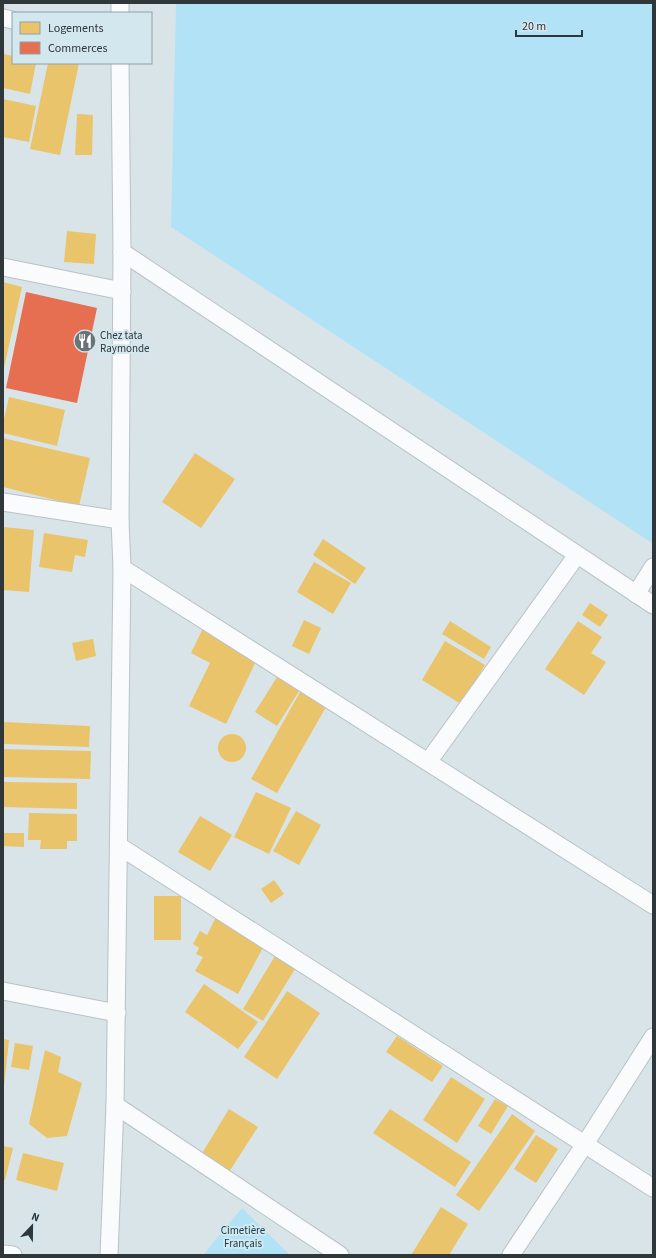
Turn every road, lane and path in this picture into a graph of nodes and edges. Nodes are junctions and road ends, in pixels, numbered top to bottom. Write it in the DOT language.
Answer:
graph roads {
  1 [pos="120,64"];
  2 [pos="122,252"];
  3 [pos="3,267"];
  4 [pos="122,291"];
  5 [pos="3,502"];
  6 [pos="120,520"];
  7 [pos="577,555"];
  8 [pos="653,567"];
  9 [pos="122,568"];
  10 [pos="636,594"];
  11 [pos="653,605"];
  12 [pos="428,762"];
  13 [pos="119,846"];
  14 [pos="653,905"];
  15 [pos="3,991"];
  16 [pos="117,1013"];
  17 [pos="653,1037"];
  18 [pos="115,1105"];
  19 [pos="585,1144"];
  20 [pos="653,1188"];
  21 [pos="3,1254"];
  22 [pos="13,1255"];
  23 [pos="109,1255"];
  24 [pos="340,1255"];
  25 [pos="511,1255"];
  1 -- 2 [label="street"];
  2 -- 4 [label="street"];
  2 -- 7 [label="street"];
  3 -- 4 [label="street"];
  4 -- 6 [label="street"];
  5 -- 6 [label="street"];
  6 -- 9 [label="street"];
  7 -- 10 [label="street"];
  7 -- 12 [label="street"];
  8 -- 10 [label="street"];
  9 -- 12 [label="street"];
  9 -- 13 [label="street"];
  10 -- 11 [label="street"];
  12 -- 14 [label="street"];
  13 -- 16 [label="street"];
  13 -- 19 [label="street"];
  15 -- 16 [label="street"];
  16 -- 18 [label="street"];
  17 -- 19 [label="street"];
  18 -- 23 [label="street"];
  18 -- 24 [label="street"];
  19 -- 20 [label="street"];
  19 -- 25 [label="street"];
  21 -- 22 [label="street"];
}
